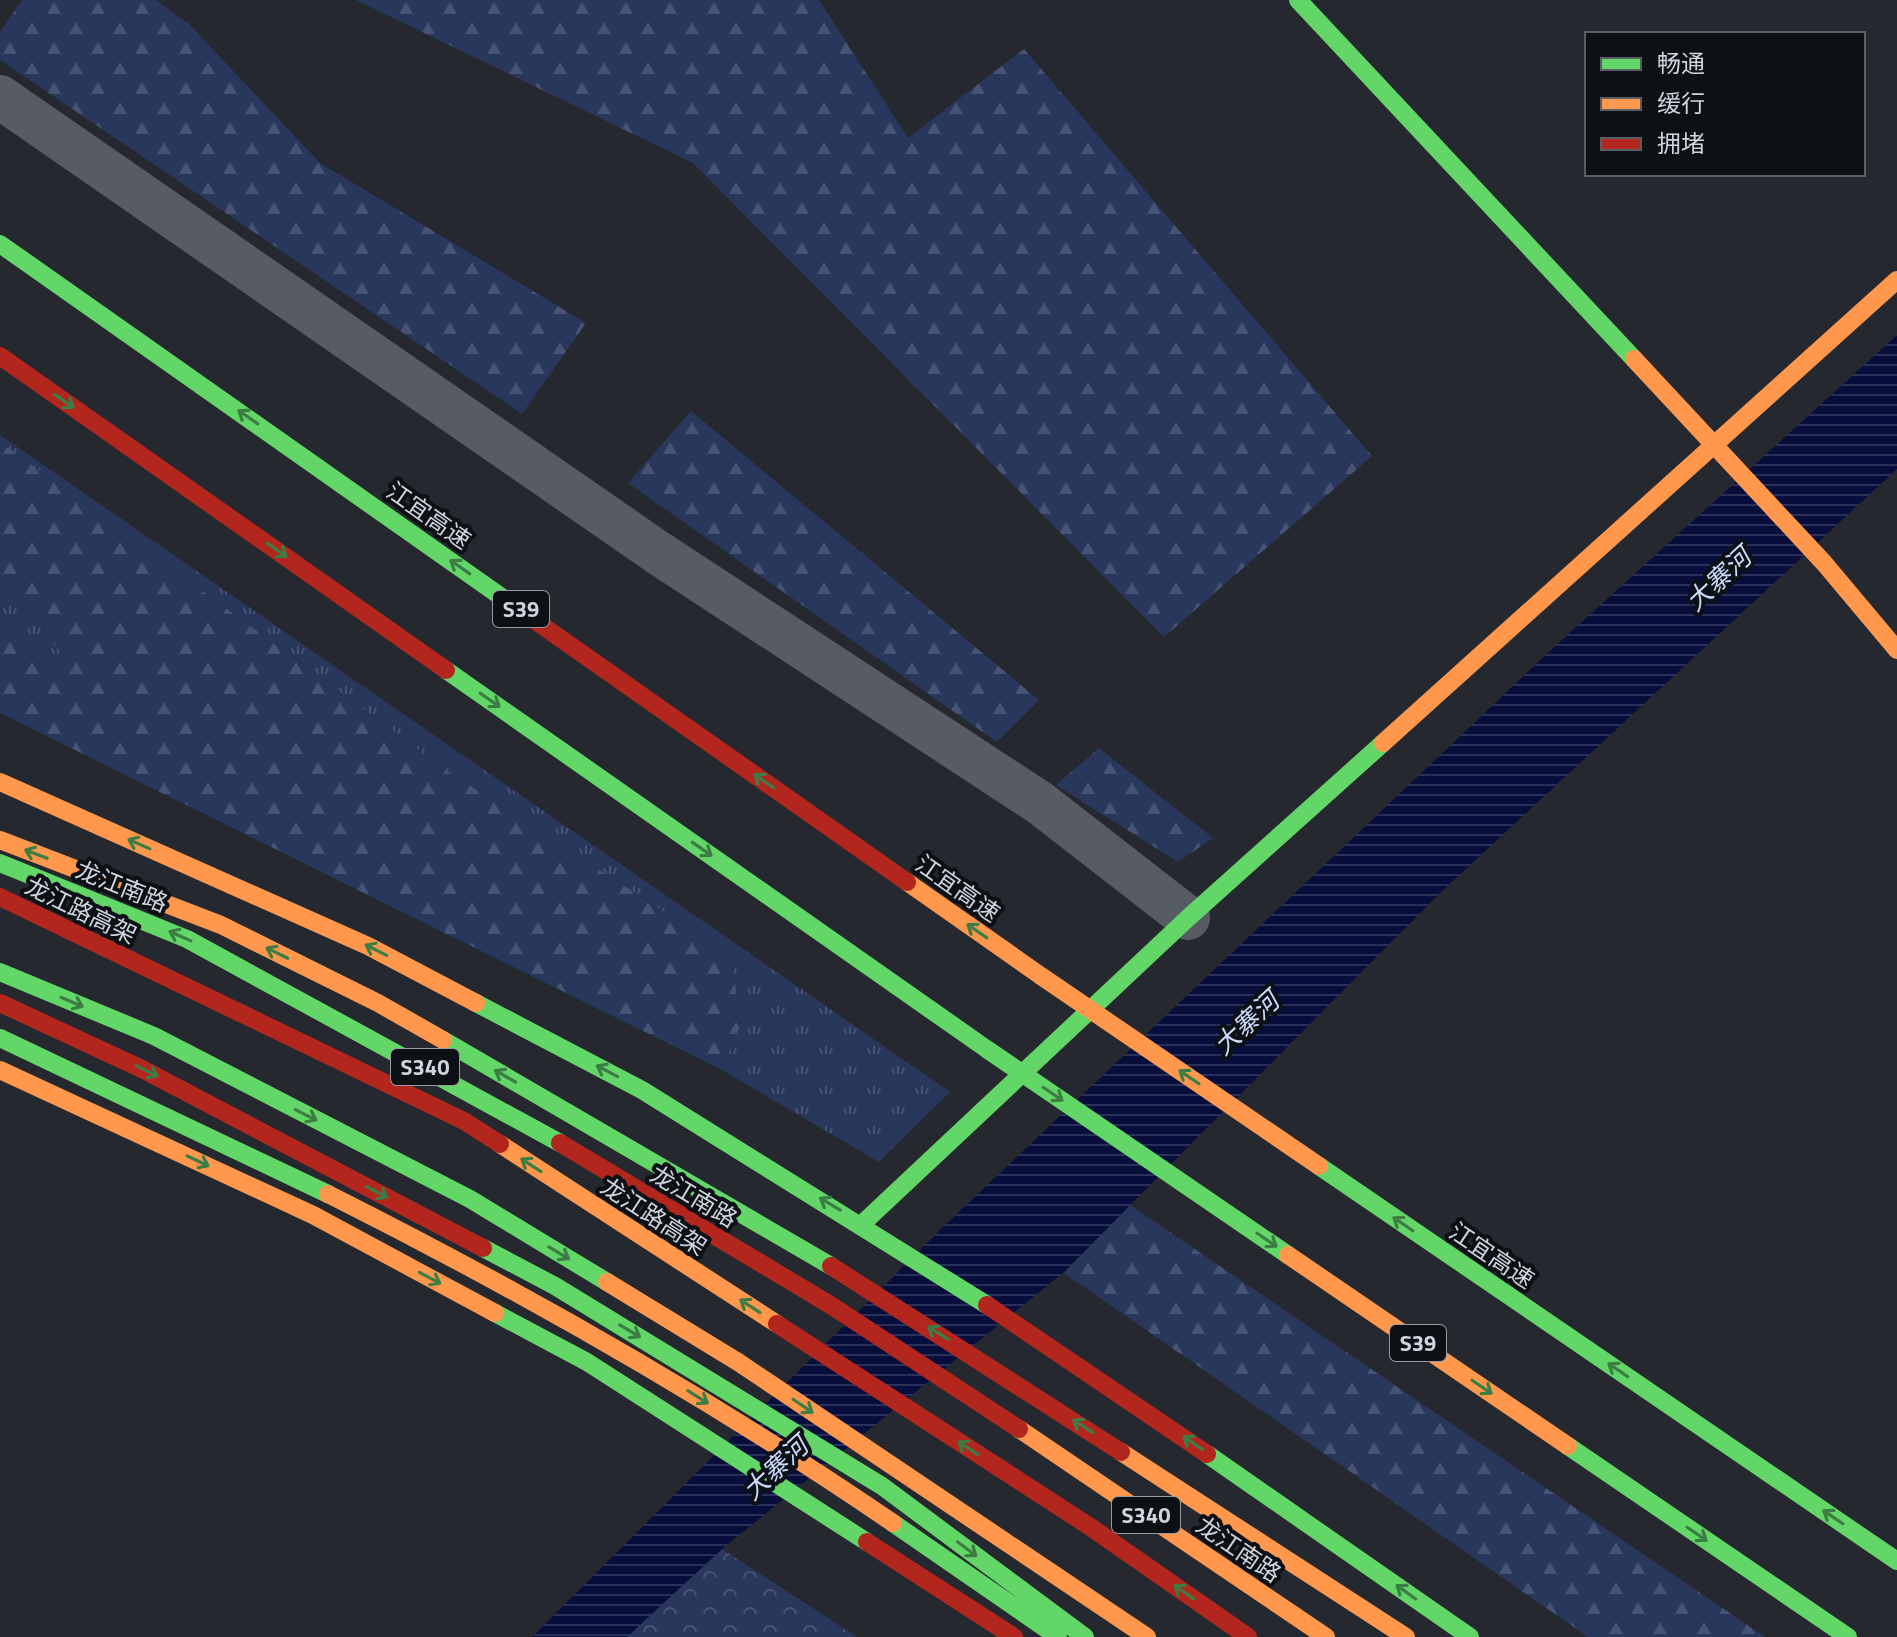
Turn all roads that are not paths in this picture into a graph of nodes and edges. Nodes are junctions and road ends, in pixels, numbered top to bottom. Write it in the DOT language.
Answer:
graph roads {
  1 [pos="1298,0"];
  2 [pos="0,97"];
  3 [pos="0,244"];
  4 [pos="1897,280"];
  5 [pos="0,356"];
  6 [pos="1715,447"];
  7 [pos="1897,650"];
  8 [pos="0,782"];
  9 [pos="0,840"];
  10 [pos="0,863"];
  11 [pos="0,897"];
  12 [pos="1188,918"];
  13 [pos="0,972"];
  14 [pos="0,1003"];
  15 [pos="0,1038"];
  16 [pos="0,1070"];
  17 [pos="862,1224"];
  18 [pos="1897,1561"];
  19 [pos="1014,1637"];
  20 [pos="1058,1637"];
  21 [pos="1085,1637"];
  22 [pos="1147,1637"];
  23 [pos="1248,1637"];
  24 [pos="1326,1637"];
  25 [pos="1406,1637"];
  26 [pos="1470,1637"];
  27 [pos="1848,1637"];
  1 -- 6 [label="main road"];
  2 -- 12 [label="street"];
  18 -- 3 [label="main road, 江宜高速 / S39, one-way, bridge"];
  4 -- 6 [label="main road"];
  5 -- 27 [label="main road, S39, one-way, bridge"];
  6 -- 7 [label="main road"];
  6 -- 12 [label="main road"];
  17 -- 8 [label="main road, one-way"];
  25 -- 9 [label="main road, one-way"];
  24 -- 10 [label="main road, 龙江南路 / S340, one-way"];
  23 -- 11 [label="main road, 龙江路高架, one-way"];
  12 -- 17 [label="main road"];
  13 -- 22 [label="main road, one-way"];
  14 -- 21 [label="main road, one-way"];
  15 -- 20 [label="main road, one-way"];
  16 -- 19 [label="main road, one-way"];
  26 -- 17 [label="main road, one-way"];
}
